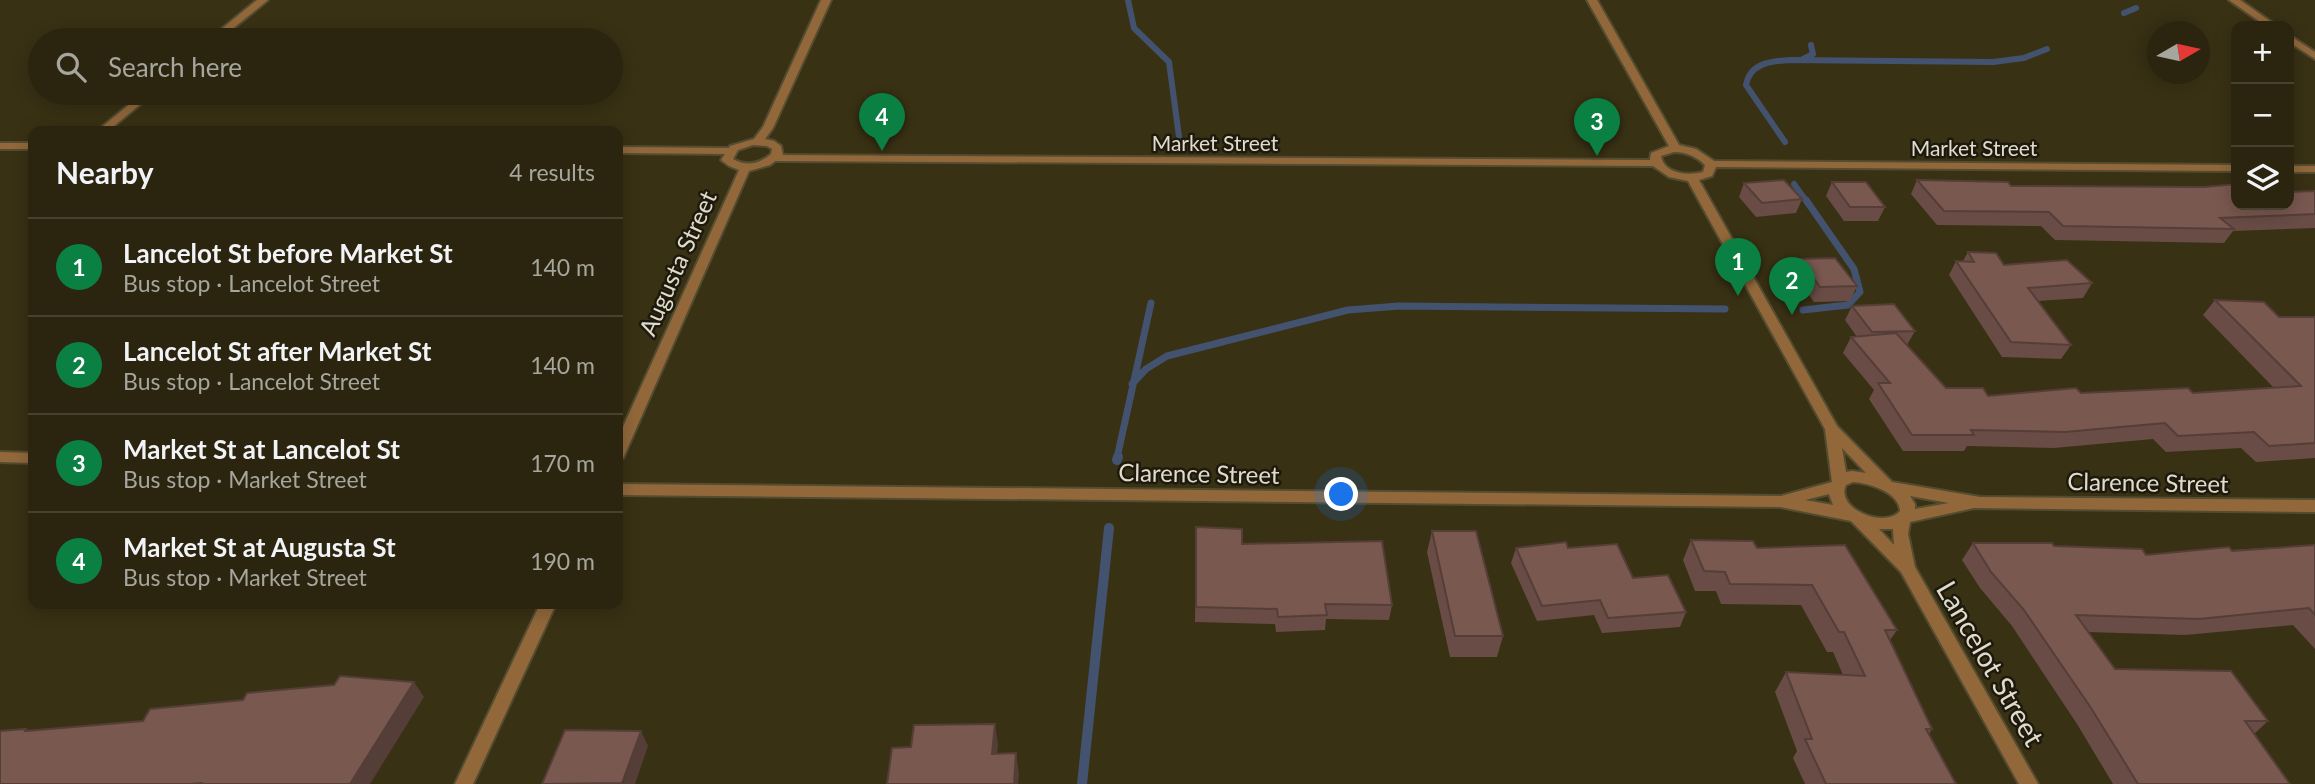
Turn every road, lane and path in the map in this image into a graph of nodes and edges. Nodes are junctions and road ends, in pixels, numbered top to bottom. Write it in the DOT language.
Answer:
graph roads {
  1 [pos="263,0"];
  2 [pos="827,0"];
  3 [pos="1592,0"];
  4 [pos="2234,0"];
  5 [pos="2265,21"];
  6 [pos="229,28"];
  7 [pos="2294,41"];
  8 [pos="2315,56"];
  9 [pos="134,105"];
  10 [pos="108,126"];
  11 [pos="758,141"];
  12 [pos="0,146"];
  13 [pos="28,146"];
  14 [pos="1676,149"];
  15 [pos="623,150"];
  16 [pos="730,151"];
  17 [pos="775,158"];
  18 [pos="1656,163"];
  19 [pos="1711,164"];
  20 [pos="745,167"];
  21 [pos="2231,168"];
  22 [pos="2294,169"];
  23 [pos="2315,169"];
  24 [pos="1692,178"];
  25 [pos="1832,429"];
  26 [pos="623,443"];
  27 [pos="0,457"];
  28 [pos="28,457"];
  29 [pos="1838,484"];
  30 [pos="1888,485"];
  31 [pos="623,490"];
  32 [pos="1780,501"];
  33 [pos="1980,503"];
  34 [pos="2315,506"];
  35 [pos="1854,515"];
  36 [pos="1903,519"];
  37 [pos="1907,568"];
  38 [pos="546,609"];
  39 [pos="464,784"];
  40 [pos="2029,784"];
  1 -- 6 [label="street"];
  2 -- 11 [label="street"];
  3 -- 14 [label="street"];
  4 -- 5 [label="street"];
  7 -- 8 [label="street"];
  9 -- 10 [label="street"];
  11 -- 16 [label="street"];
  11 -- 17 [label="street"];
  12 -- 13 [label="street"];
  14 -- 18 [label="street"];
  14 -- 19 [label="street"];
  15 -- 16 [label="street"];
  16 -- 20 [label="street"];
  17 -- 18 [label="street, Market Street"];
  17 -- 20 [label="street, Market Street"];
  18 -- 24 [label="street"];
  19 -- 21 [label="street, Market Street"];
  19 -- 24 [label="street"];
  20 -- 26 [label="street, Augusta Street"];
  22 -- 23 [label="street"];
  24 -- 25 [label="street"];
  25 -- 29 [label="street"];
  25 -- 30 [label="street"];
  27 -- 28 [label="street"];
  29 -- 30 [label="street, Clarence Street"];
  29 -- 32 [label="street, Clarence Street"];
  29 -- 35 [label="street, Lancelot Street"];
  30 -- 33 [label="street, Clarence Street"];
  30 -- 36 [label="street, Lancelot Street"];
  31 -- 32 [label="street, Clarence Street"];
  32 -- 35 [label="street, Clarence Street"];
  33 -- 34 [label="street, Clarence Street"];
  33 -- 36 [label="street, Clarence Street"];
  35 -- 36 [label="street, Clarence Street"];
  35 -- 37 [label="street, Lancelot Street"];
  36 -- 37 [label="street, Lancelot Street"];
  37 -- 40 [label="street, Lancelot Street"];
  38 -- 39 [label="street"];
}
